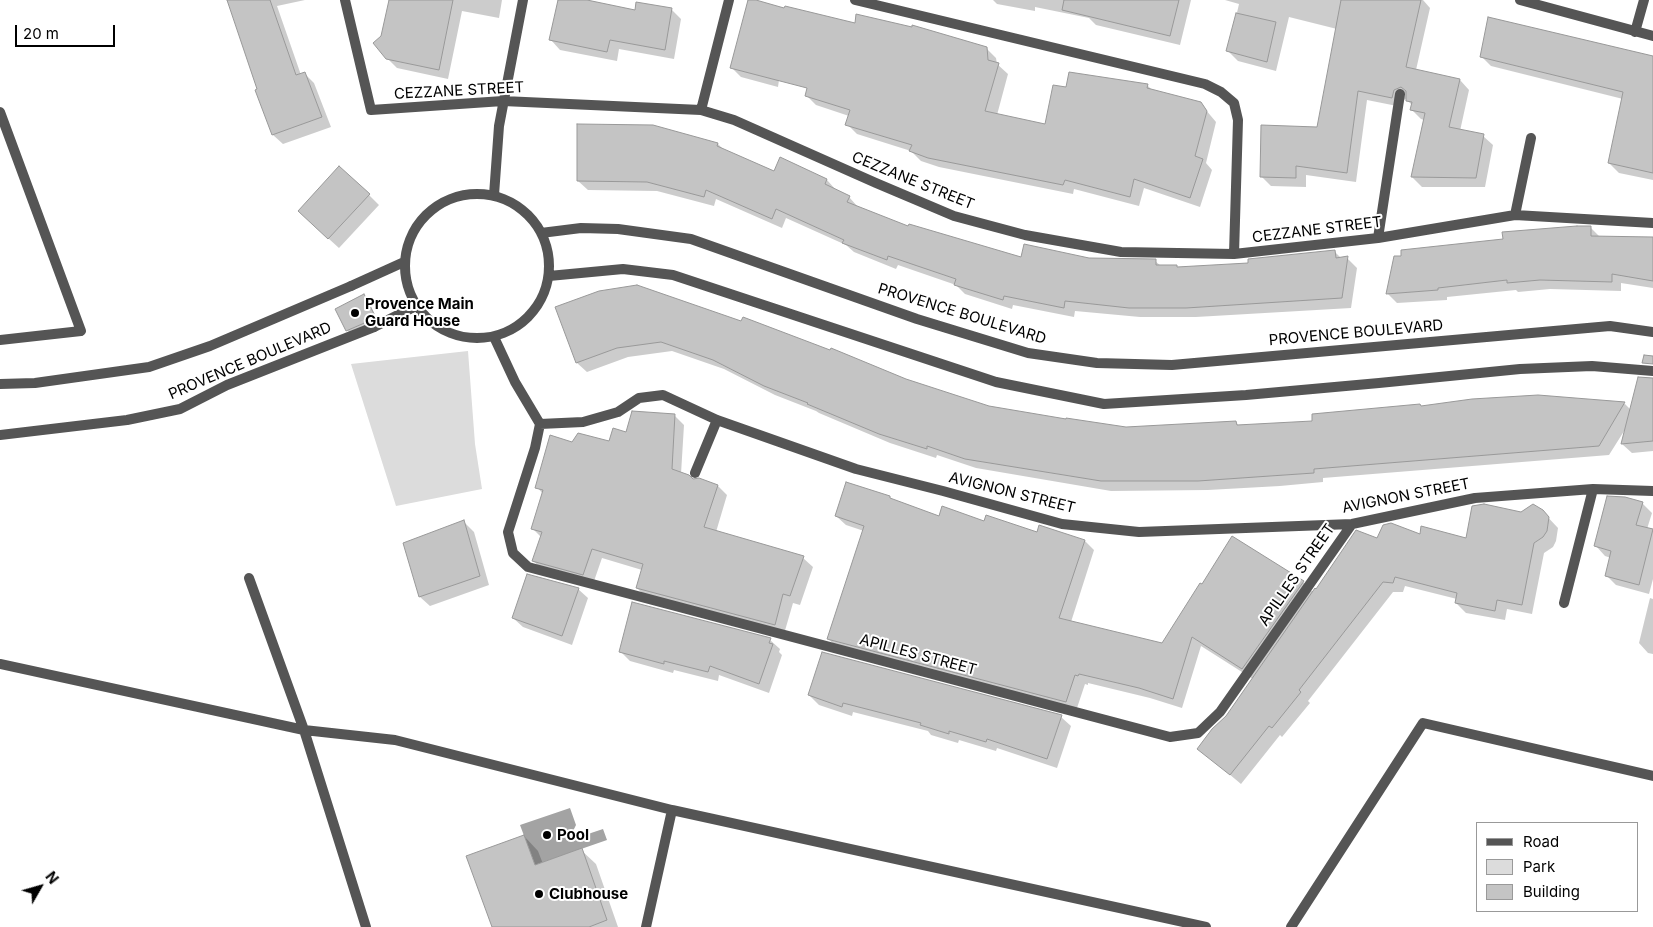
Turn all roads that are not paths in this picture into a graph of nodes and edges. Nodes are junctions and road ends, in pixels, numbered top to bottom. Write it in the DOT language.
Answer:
graph roads {
  1 [pos="345,0"];
  2 [pos="523,0"];
  3 [pos="729,0"];
  4 [pos="855,0"];
  5 [pos="1520,0"];
  6 [pos="1644,0"];
  7 [pos="1635,32"];
  8 [pos="1653,36"];
  9 [pos="1400,94"];
  10 [pos="503,101"];
  11 [pos="701,110"];
  12 [pos="0,112"];
  13 [pos="1532,138"];
  14 [pos="494,195"];
  15 [pos="1515,215"];
  16 [pos="1653,224"];
  17 [pos="542,233"];
  18 [pos="1378,238"];
  19 [pos="1234,254"];
  20 [pos="404,262"];
  21 [pos="549,276"];
  22 [pos="416,306"];
  23 [pos="1653,332"];
  24 [pos="494,337"];
  25 [pos="0,340"];
  26 [pos="1653,371"];
  27 [pos="0,384"];
  28 [pos="717,420"];
  29 [pos="540,424"];
  30 [pos="0,435"];
  31 [pos="695,473"];
  32 [pos="1593,488"];
  33 [pos="1653,491"];
  34 [pos="1352,524"];
  35 [pos="249,578"];
  36 [pos="1564,603"];
  37 [pos="0,664"];
  38 [pos="304,730"];
  39 [pos="1653,776"];
  40 [pos="672,810"];
  41 [pos="366,927"];
  42 [pos="646,927"];
  43 [pos="1206,927"];
  44 [pos="1291,927"];
  1 -- 10 [label="street, CEZZANE STREET"];
  2 -- 10 [label="street"];
  3 -- 11 [label="street"];
  4 -- 19 [label="street"];
  5 -- 7 [label="street"];
  6 -- 7 [label="street"];
  7 -- 8 [label="street"];
  9 -- 18 [label="street"];
  10 -- 11 [label="street, CEZZANE STREET"];
  10 -- 14 [label="street"];
  11 -- 19 [label="street, CEZZANE STREET"];
  12 -- 25 [label="street"];
  13 -- 15 [label="street"];
  14 -- 17 [label="street"];
  14 -- 20 [label="street"];
  15 -- 16 [label="street, CEZZANE STREET"];
  15 -- 18 [label="street, CEZZANE STREET"];
  17 -- 21 [label="street"];
  17 -- 23 [label="street, PROVENCE BOULEVARD"];
  18 -- 19 [label="street, CEZZANE STREET"];
  20 -- 22 [label="street"];
  20 -- 27 [label="street, PROVENCE BOULEVARD"];
  21 -- 24 [label="street"];
  21 -- 26 [label="street"];
  22 -- 24 [label="street"];
  22 -- 30 [label="street, PROVENCE BOULEVARD"];
  24 -- 29 [label="street"];
  28 -- 29 [label="street, AVIGNON STREET"];
  28 -- 31 [label="street"];
  28 -- 34 [label="street, AVIGNON STREET"];
  29 -- 34 [label="street, APILLES STREET"];
  32 -- 33 [label="street, AVIGNON STREET"];
  32 -- 34 [label="street, AVIGNON STREET"];
  32 -- 36 [label="street"];
  35 -- 38 [label="street"];
  37 -- 38 [label="street"];
  38 -- 40 [label="street"];
  38 -- 41 [label="street"];
  39 -- 44 [label="street"];
  40 -- 42 [label="street"];
  40 -- 43 [label="street"];
}
